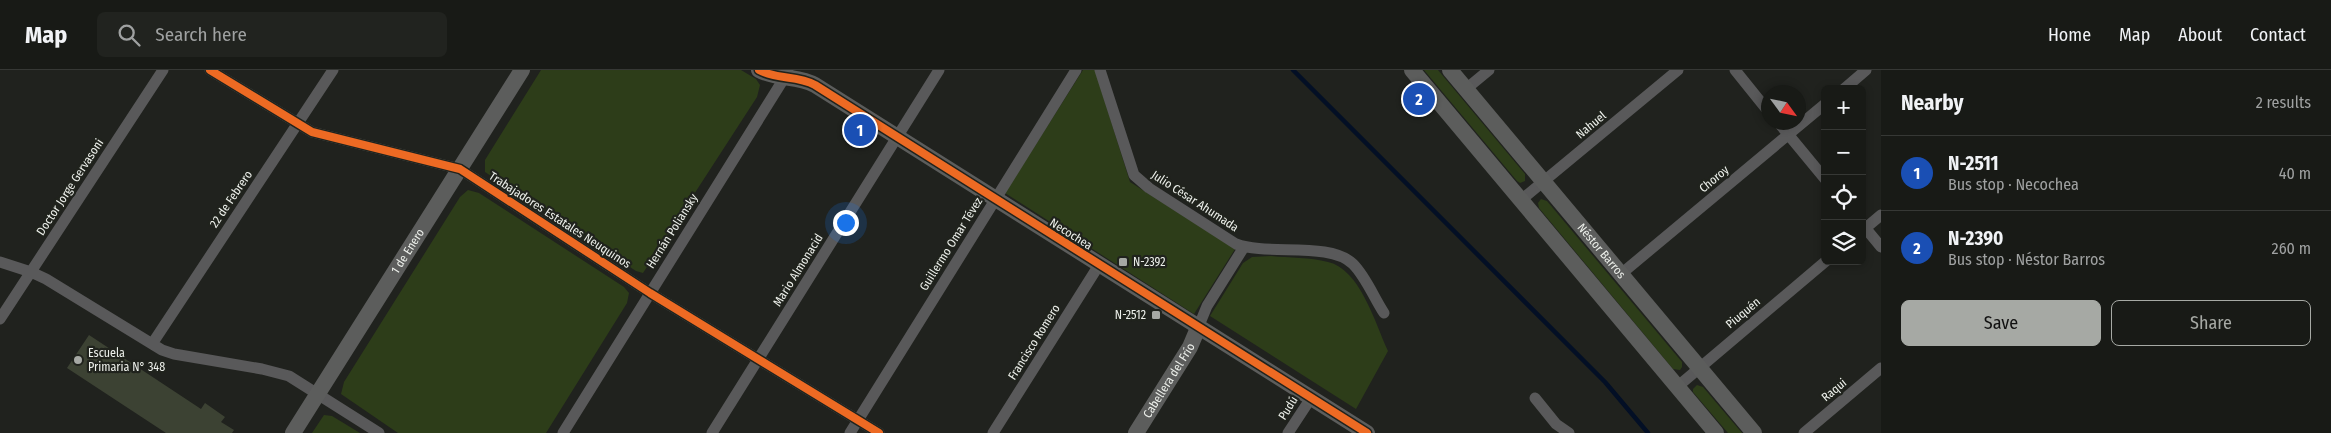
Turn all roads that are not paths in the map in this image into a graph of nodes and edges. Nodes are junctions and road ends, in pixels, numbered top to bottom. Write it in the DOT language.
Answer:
graph roads {
  1 [pos="163,70"];
  2 [pos="210,70"];
  3 [pos="333,70"];
  4 [pos="522,70"];
  5 [pos="758,70"];
  6 [pos="939,70"];
  7 [pos="1076,70"];
  8 [pos="1100,70"];
  9 [pos="1412,70"];
  10 [pos="1450,70"];
  11 [pos="1489,70"];
  12 [pos="1678,70"];
  13 [pos="1735,70"];
  14 [pos="1866,70"];
  15 [pos="787,74"];
  16 [pos="1849,85"];
  17 [pos="1466,89"];
  18 [pos="1761,102"];
  19 [pos="1821,107"];
  20 [pos="297,124"];
  21 [pos="1784,130"];
  22 [pos="1788,135"];
  23 [pos="897,137"];
  24 [pos="460,168"];
  25 [pos="1822,175"];
  26 [pos="1544,182"];
  27 [pos="996,200"];
  28 [pos="1522,200"];
  29 [pos="1881,215"];
  30 [pos="1866,226"];
  31 [pos="1866,231"];
  32 [pos="1244,247"];
  33 [pos="1881,247"];
  34 [pos="0,262"];
  35 [pos="1099,265"];
  36 [pos="1821,265"];
  37 [pos="31,272"];
  38 [pos="1621,274"];
  39 [pos="650,293"];
  40 [pos="1384,313"];
  41 [pos="0,319"];
  42 [pos="1198,328"];
  43 [pos="152,344"];
  44 [pos="758,359"];
  45 [pos="1699,368"];
  46 [pos="1881,368"];
  47 [pos="1677,387"];
  48 [pos="318,394"];
  49 [pos="1310,398"];
  50 [pos="1535,398"];
  51 [pos="858,420"];
  52 [pos="293,433"];
  53 [pos="380,433"];
  54 [pos="563,433"];
  55 [pos="712,433"];
  56 [pos="850,433"];
  57 [pos="879,433"];
  58 [pos="993,433"];
  59 [pos="1136,433"];
  60 [pos="1288,433"];
  61 [pos="1367,433"];
  62 [pos="1568,433"];
  63 [pos="1716,433"];
  64 [pos="1754,433"];
  65 [pos="1804,433"];
  1 -- 37 [label="street, Doctor Jorge Gervasoni"];
  2 -- 20 [label="street, Trabajadores Estatales Neuquinos"];
  3 -- 20 [label="street, 22 de Febrero"];
  4 -- 24 [label="street, 1 de Enero"];
  5 -- 15 [label="street, Necochea"];
  6 -- 23 [label="street, Mario Almonacid"];
  7 -- 27 [label="street, Guillermo Omar Tévez"];
  8 -- 32 [label="street, Julio César Ahumada"];
  9 -- 28 [label="street"];
  10 -- 17 [label="street, Néstor Barros"];
  11 -- 17 [label="street"];
  12 -- 26 [label="street, Nahuel"];
  13 -- 18 [label="street"];
  14 -- 16 [label="street"];
  15 -- 23 [label="street, Necochea"];
  15 -- 39 [label="street, Hernán Poliansky"];
  17 -- 26 [label="street, Néstor Barros"];
  19 -- 22 [label="street, Choroy"];
  20 -- 24 [label="street, Trabajadores Estatales Neuquinos"];
  20 -- 43 [label="street, 22 de Febrero"];
  21 -- 22 [label="street"];
  22 -- 25 [label="street"];
  22 -- 38 [label="street, Choroy"];
  23 -- 27 [label="street, Necochea"];
  23 -- 44 [label="street, Mario Almonacid"];
  24 -- 39 [label="street, Trabajadores Estatales Neuquinos"];
  24 -- 48 [label="street, 1 de Enero"];
  26 -- 28 [label="street, Nahuel"];
  26 -- 38 [label="street, Néstor Barros"];
  27 -- 35 [label="street, Necochea"];
  27 -- 51 [label="street, Guillermo Omar Tévez"];
  28 -- 47 [label="street"];
  29 -- 30 [label="street"];
  31 -- 33 [label="street"];
  32 -- 40 [label="street, Julio César Ahumada"];
  32 -- 42 [label="street, Cabellera del Frío"];
  34 -- 37 [label="street"];
  35 -- 42 [label="street, Necochea"];
  35 -- 58 [label="street, Francisco Romero"];
  36 -- 45 [label="street, Piuquén"];
  37 -- 41 [label="street, Doctor Jorge Gervasoni"];
  37 -- 43 [label="street"];
  38 -- 45 [label="street, Néstor Barros"];
  39 -- 44 [label="street, Trabajadores Estatales Neuquinos"];
  39 -- 54 [label="street, Hernán Poliansky"];
  42 -- 49 [label="street, Necochea"];
  42 -- 59 [label="street, Cabellera del Frío"];
  43 -- 48 [label="street"];
  44 -- 51 [label="street, Trabajadores Estatales Neuquinos"];
  44 -- 55 [label="street, Mario Almonacid"];
  45 -- 47 [label="street, Piuquén"];
  45 -- 64 [label="street, Néstor Barros"];
  46 -- 65 [label="street, Raqui"];
  47 -- 63 [label="street"];
  48 -- 52 [label="street, 1 de Enero"];
  48 -- 53 [label="street"];
  49 -- 60 [label="street, Pudú"];
  49 -- 61 [label="street, Necochea"];
  50 -- 62 [label="street"];
  51 -- 56 [label="street, Guillermo Omar Tévez"];
  51 -- 57 [label="street, Trabajadores Estatales Neuquinos"];
}
